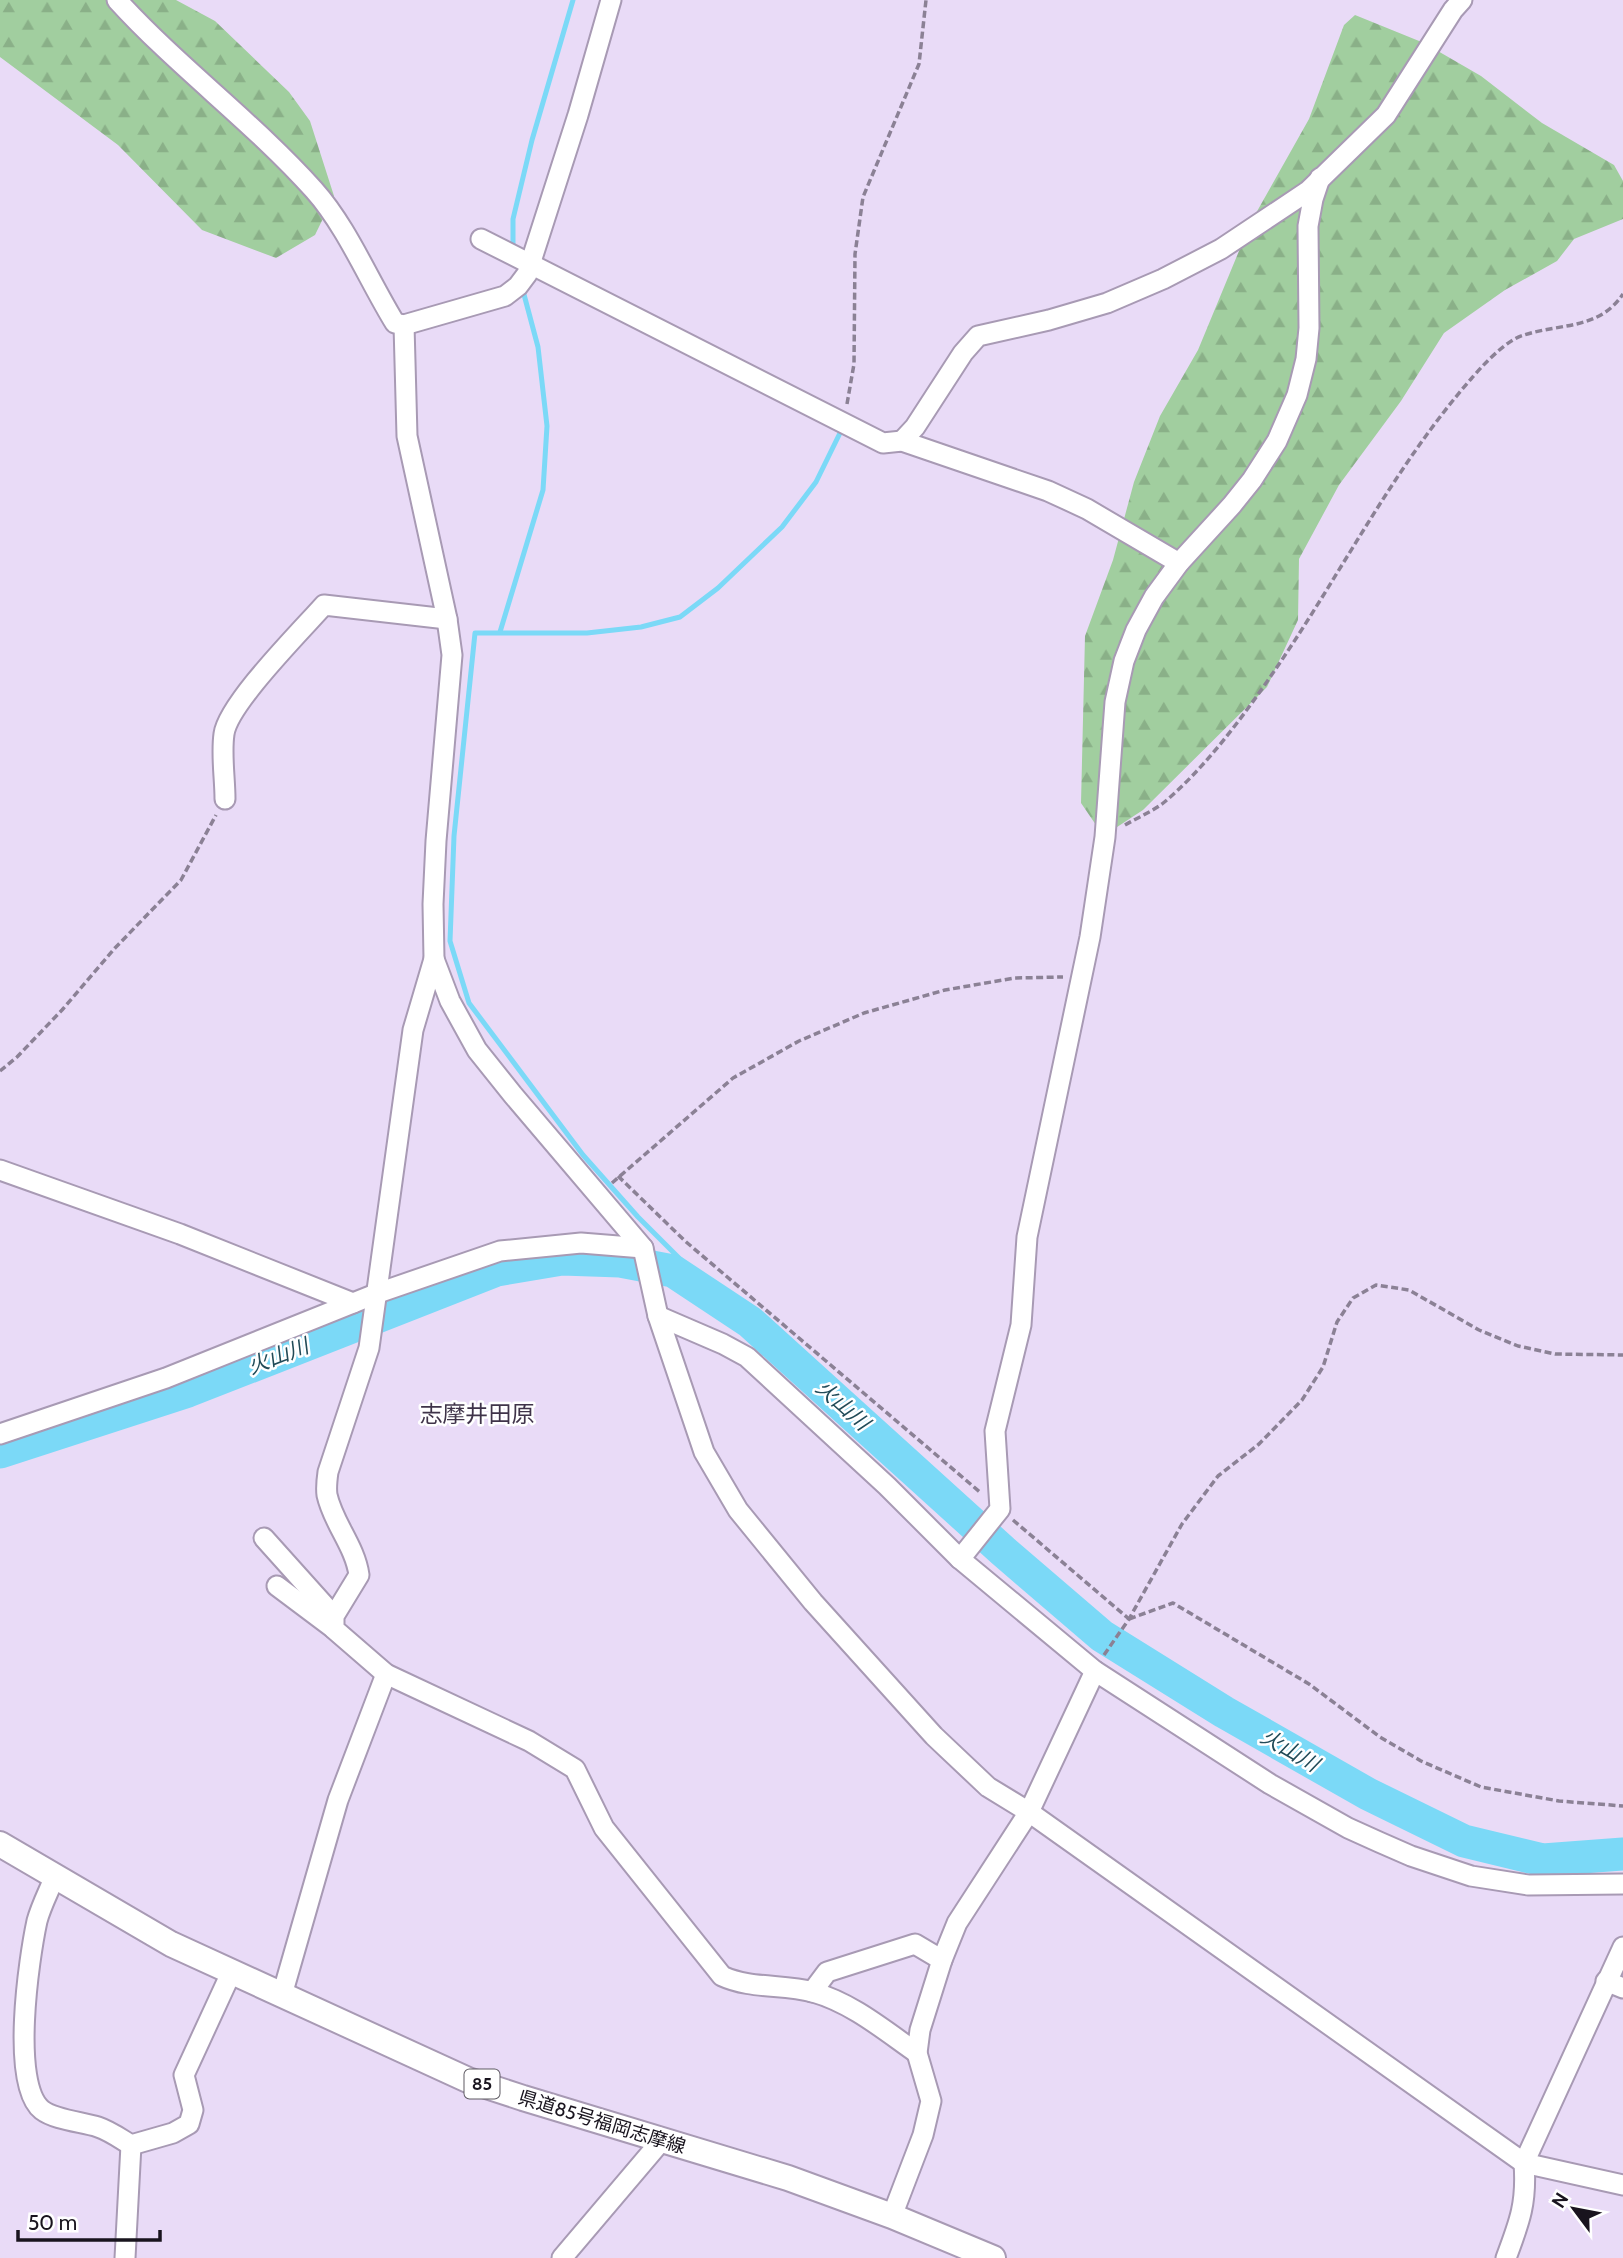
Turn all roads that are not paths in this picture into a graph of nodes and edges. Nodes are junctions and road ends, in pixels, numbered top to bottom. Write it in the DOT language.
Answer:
graph roads {
  1 [pos="117,0"];
  2 [pos="611,0"];
  3 [pos="1462,0"];
  4 [pos="1321,178"];
  5 [pos="481,239"];
  6 [pos="531,264"];
  7 [pos="404,325"];
  8 [pos="902,441"];
  9 [pos="1179,563"];
  10 [pos="447,619"];
  11 [pos="225,799"];
  12 [pos="435,959"];
  13 [pos="0,1170"];
  14 [pos="643,1248"];
  15 [pos="378,1293"];
  16 [pos="353,1303"];
  17 [pos="658,1316"];
  18 [pos="0,1434"];
  19 [pos="264,1538"];
  20 [pos="965,1554"];
  21 [pos="277,1586"];
  22 [pos="334,1622"];
  23 [pos="1097,1667"];
  24 [pos="386,1674"];
  25 [pos="1029,1812"];
  26 [pos="0,1843"];
  27 [pos="55,1876"];
  28 [pos="1623,1884"];
  29 [pos="1623,1947"];
  30 [pos="942,1960"];
  31 [pos="231,1973"];
  32 [pos="1614,1985"];
  33 [pos="811,1992"];
  34 [pos="282,1995"];
  35 [pos="917,2053"];
  36 [pos="662,2140"];
  37 [pos="131,2145"];
  38 [pos="1524,2163"];
  39 [pos="1623,2185"];
  40 [pos="892,2216"];
  41 [pos="125,2258"];
  42 [pos="562,2258"];
  43 [pos="993,2258"];
  44 [pos="1506,2258"];
  1 -- 7 [label="street"];
  2 -- 6 [label="street"];
  3 -- 4 [label="street"];
  4 -- 8 [label="street"];
  4 -- 9 [label="street"];
  5 -- 6 [label="street"];
  6 -- 7 [label="street"];
  6 -- 8 [label="street"];
  7 -- 10 [label="street"];
  8 -- 9 [label="street"];
  9 -- 20 [label="street"];
  10 -- 11 [label="street"];
  10 -- 12 [label="street"];
  12 -- 14 [label="street"];
  12 -- 15 [label="street"];
  13 -- 16 [label="street"];
  14 -- 15 [label="street"];
  14 -- 17 [label="street"];
  15 -- 16 [label="street"];
  15 -- 22 [label="street"];
  16 -- 18 [label="street"];
  17 -- 20 [label="street"];
  17 -- 25 [label="street"];
  19 -- 22 [label="street"];
  20 -- 23 [label="street"];
  21 -- 22 [label="street"];
  22 -- 24 [label="street"];
  23 -- 25 [label="street"];
  23 -- 28 [label="street"];
  24 -- 33 [label="street"];
  24 -- 34 [label="street"];
  25 -- 30 [label="street"];
  25 -- 38 [label="street"];
  26 -- 27 [label="main road, 県道85号福岡志摩線 / 85"];
  27 -- 31 [label="main road, 県道85号福岡志摩線 / 85"];
  27 -- 37 [label="street"];
  29 -- 32 [label="street"];
  30 -- 33 [label="street"];
  30 -- 35 [label="street"];
  31 -- 34 [label="main road, 県道85号福岡志摩線 / 85"];
  31 -- 37 [label="street"];
  32 -- 38 [label="street"];
  33 -- 35 [label="street"];
  34 -- 36 [label="main road, 県道85号福岡志摩線 / 85"];
  35 -- 40 [label="street"];
  36 -- 40 [label="main road, 県道85号福岡志摩線 / 85"];
  36 -- 42 [label="street"];
  37 -- 41 [label="street"];
  38 -- 39 [label="street"];
  38 -- 44 [label="street"];
  40 -- 43 [label="main road, 県道85号福岡志摩線 / 85"];
}
